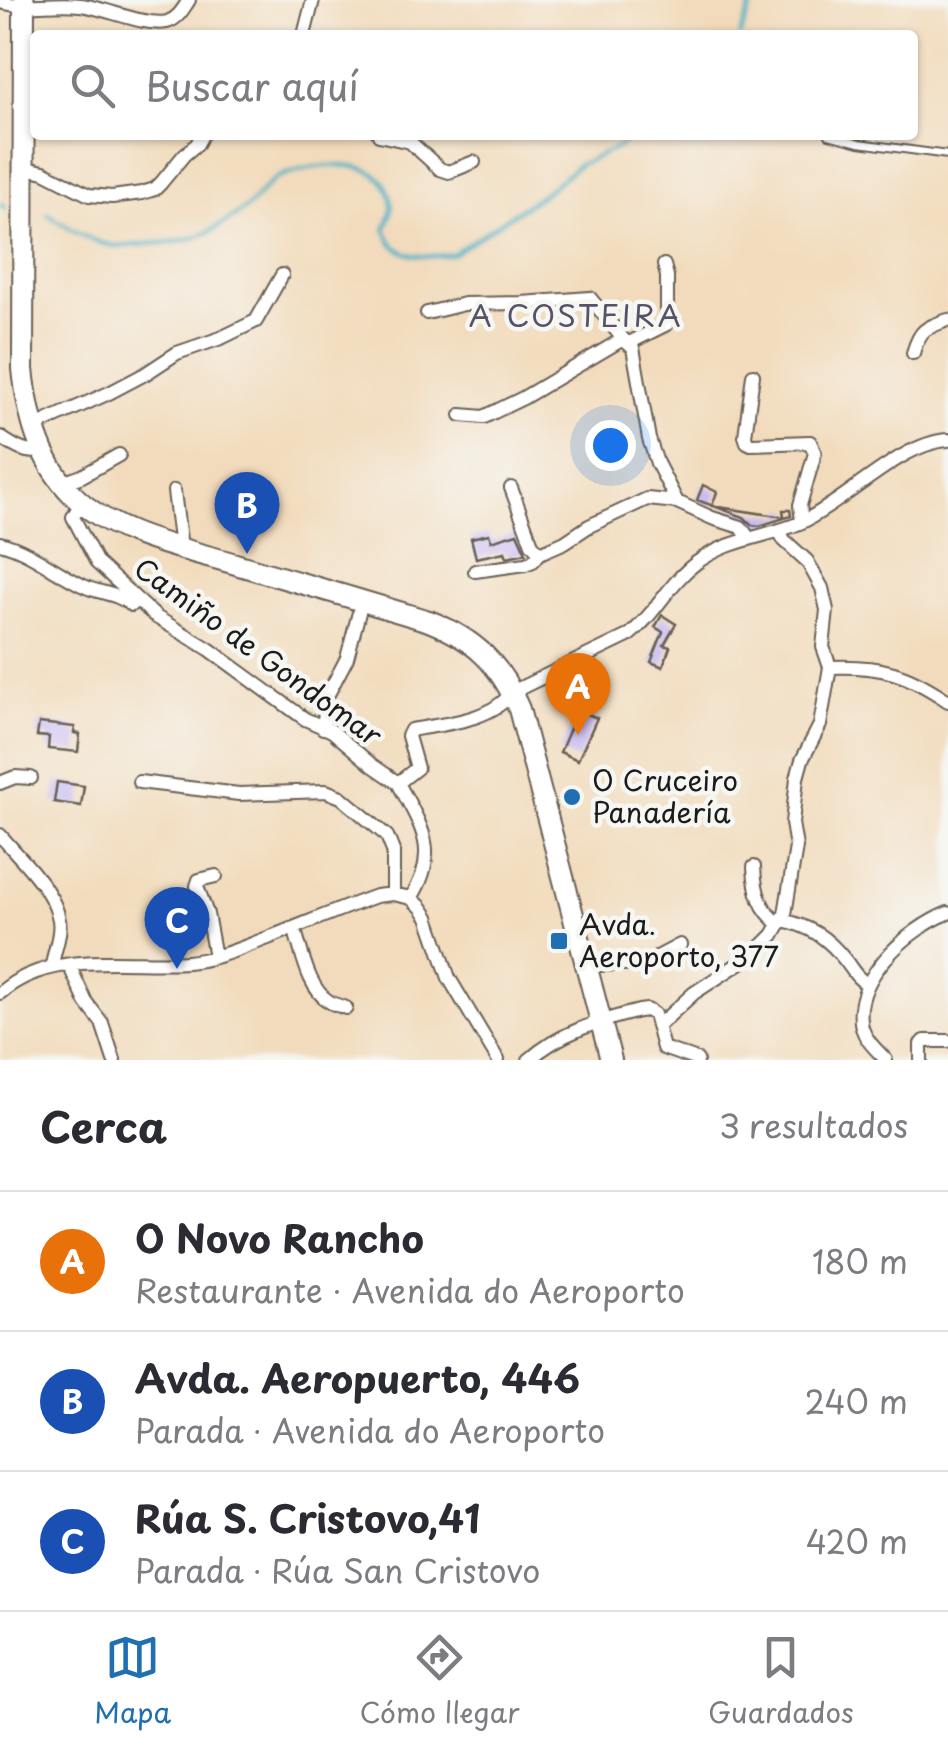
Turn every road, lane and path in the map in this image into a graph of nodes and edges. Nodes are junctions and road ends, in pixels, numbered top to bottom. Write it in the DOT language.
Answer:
graph roads {
  1 [pos="189,0"];
  2 [pos="312,0"];
  3 [pos="0,2"];
  4 [pos="24,3"];
  5 [pos="172,28"];
  6 [pos="305,30"];
  7 [pos="199,140"];
  8 [pos="401,140"];
  9 [pos="848,140"];
  10 [pos="948,155"];
  11 [pos="474,162"];
  12 [pos="22,167"];
  13 [pos="664,265"];
  14 [pos="282,276"];
  15 [pos="427,312"];
  16 [pos="948,320"];
  17 [pos="626,341"];
  18 [pos="913,353"];
  19 [pos="754,375"];
  20 [pos="461,415"];
  21 [pos="32,427"];
  22 [pos="0,437"];
  23 [pos="948,440"];
  24 [pos="41,450"];
  25 [pos="119,455"];
  26 [pos="62,483"];
  27 [pos="511,488"];
  28 [pos="174,490"];
  29 [pos="677,502"];
  30 [pos="81,503"];
  31 [pos="802,522"];
  32 [pos="779,530"];
  33 [pos="748,537"];
  34 [pos="0,543"];
  35 [pos="181,548"];
  36 [pos="540,552"];
  37 [pos="475,570"];
  38 [pos="362,600"];
  39 [pos="174,627"];
  40 [pos="830,667"];
  41 [pos="512,692"];
  42 [pos="948,701"];
  43 [pos="322,728"];
  44 [pos="31,778"];
  45 [pos="139,782"];
  46 [pos="0,783"];
  47 [pos="398,783"];
  48 [pos="0,835"];
  49 [pos="754,868"];
  50 [pos="216,876"];
  51 [pos="394,894"];
  52 [pos="411,898"];
  53 [pos="948,913"];
  54 [pos="781,922"];
  55 [pos="294,928"];
  56 [pos="680,945"];
  57 [pos="214,958"];
  58 [pos="70,965"];
  59 [pos="52,967"];
  60 [pos="586,967"];
  61 [pos="867,984"];
  62 [pos="0,993"];
  63 [pos="346,1008"];
  64 [pos="600,1021"];
  65 [pos="659,1025"];
  66 [pos="948,1042"];
  67 [pos="663,1048"];
  68 [pos="114,1060"];
  69 [pos="498,1060"];
  70 [pos="529,1060"];
  71 [pos="611,1060"];
  72 [pos="652,1060"];
  73 [pos="696,1060"];
  74 [pos="886,1060"];
  75 [pos="921,1060"];
  1 -- 5 [label="street"];
  2 -- 6 [label="street"];
  3 -- 4 [label="street"];
  4 -- 5 [label="street"];
  4 -- 12 [label="main road"];
  7 -- 12 [label="street"];
  8 -- 11 [label="street"];
  9 -- 10 [label="lane"];
  12 -- 21 [label="main road"];
  13 -- 17 [label="street"];
  14 -- 21 [label="street"];
  15 -- 17 [label="street"];
  16 -- 18 [label="street"];
  17 -- 20 [label="street"];
  17 -- 29 [label="street"];
  19 -- 31 [label="street"];
  21 -- 24 [label="main road"];
  22 -- 24 [label="street"];
  23 -- 31 [label="street"];
  24 -- 26 [label="main road"];
  25 -- 26 [label="street"];
  26 -- 30 [label="main road"];
  27 -- 36 [label="street"];
  28 -- 35 [label="street"];
  29 -- 33 [label="street"];
  29 -- 36 [label="street"];
  30 -- 35 [label="main road"];
  30 -- 39 [label="street, Camiño de Gondomar"];
  31 -- 32 [label="street"];
  32 -- 33 [label="street"];
  32 -- 40 [label="street"];
  33 -- 41 [label="street"];
  34 -- 39 [label="street"];
  35 -- 38 [label="main road"];
  36 -- 37 [label="street"];
  38 -- 41 [label="main road"];
  38 -- 43 [label="street"];
  39 -- 43 [label="street, Camiño de Gondomar"];
  40 -- 42 [label="street"];
  40 -- 54 [label="street"];
  41 -- 47 [label="street, Camiño de Gondomar"];
  41 -- 60 [label="main road"];
  43 -- 47 [label="street, Camiño de Gondomar"];
  44 -- 46 [label="street"];
  45 -- 51 [label="street"];
  47 -- 52 [label="street, Camiño de Gondomar"];
  48 -- 59 [label="street"];
  49 -- 54 [label="street"];
  50 -- 57 [label="street"];
  51 -- 52 [label="street"];
  51 -- 55 [label="street"];
  52 -- 69 [label="street"];
  53 -- 61 [label="street"];
  54 -- 61 [label="street"];
  54 -- 65 [label="street"];
  55 -- 57 [label="street"];
  55 -- 63 [label="street"];
  56 -- 60 [label="street"];
  57 -- 58 [label="street"];
  58 -- 59 [label="street"];
  58 -- 68 [label="street"];
  59 -- 62 [label="street"];
  60 -- 64 [label="main road"];
  61 -- 74 [label="street"];
  64 -- 65 [label="street"];
  64 -- 70 [label="street"];
  64 -- 71 [label="main road"];
  65 -- 67 [label="street"];
  66 -- 75 [label="street"];
  67 -- 72 [label="street"];
  67 -- 73 [label="street"];
}
